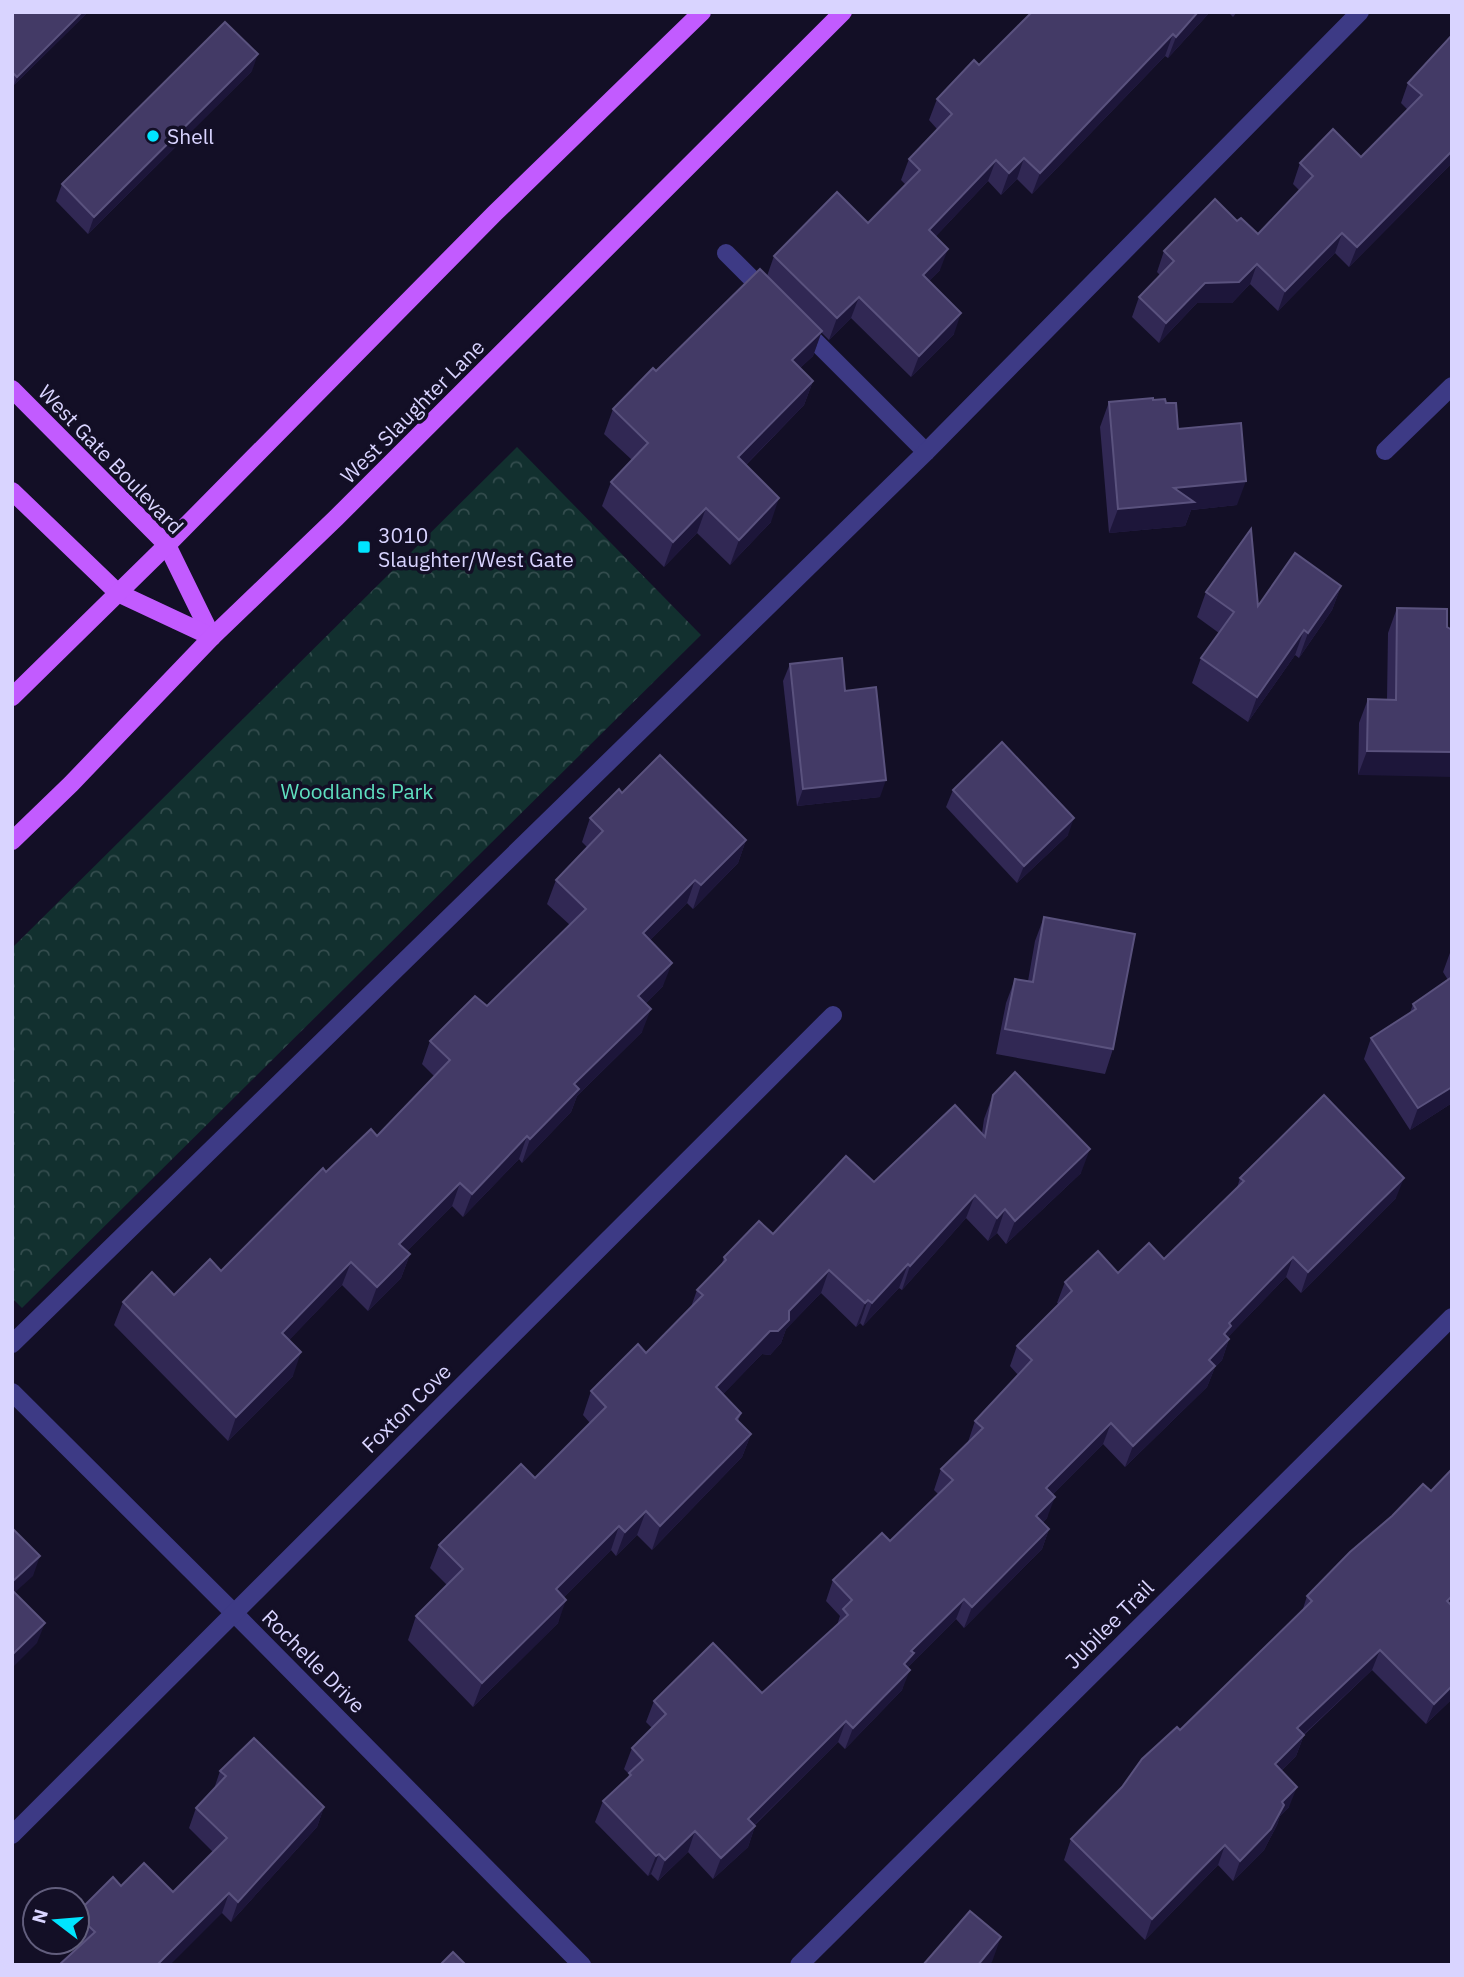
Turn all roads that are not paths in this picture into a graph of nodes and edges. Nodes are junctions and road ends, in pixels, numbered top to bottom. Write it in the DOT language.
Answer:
graph roads {
  1 [pos="702,12"];
  2 [pos="843,12"];
  3 [pos="1360,12"];
  4 [pos="726,253"];
  5 [pos="1452,386"];
  6 [pos="12,389"];
  7 [pos="926,452"];
  8 [pos="1385,452"];
  9 [pos="12,491"];
  10 [pos="167,545"];
  11 [pos="118,593"];
  12 [pos="212,637"];
  13 [pos="12,697"];
  14 [pos="12,841"];
  15 [pos="833,1015"];
  16 [pos="1452,1317"];
  17 [pos="12,1344"];
  18 [pos="12,1392"];
  19 [pos="234,1612"];
  20 [pos="12,1835"];
  21 [pos="582,1965"];
  22 [pos="799,1965"];
  1 -- 10 [label="main road"];
  2 -- 12 [label="main road, West Slaughter Lane"];
  3 -- 7 [label="street"];
  4 -- 7 [label="street"];
  5 -- 8 [label="street"];
  6 -- 10 [label="main road, West Gate Boulevard"];
  7 -- 17 [label="street"];
  9 -- 11 [label="main road"];
  10 -- 11 [label="main road"];
  10 -- 12 [label="main road, West Gate Boulevard"];
  11 -- 12 [label="main road"];
  11 -- 13 [label="main road"];
  12 -- 14 [label="main road, West Slaughter Lane"];
  15 -- 19 [label="street, Foxton Cove"];
  16 -- 22 [label="street, Jubilee Trail"];
  18 -- 19 [label="street, Rochelle Drive"];
  19 -- 20 [label="street, Foxton Cove"];
  19 -- 21 [label="street, Rochelle Drive"];
}
